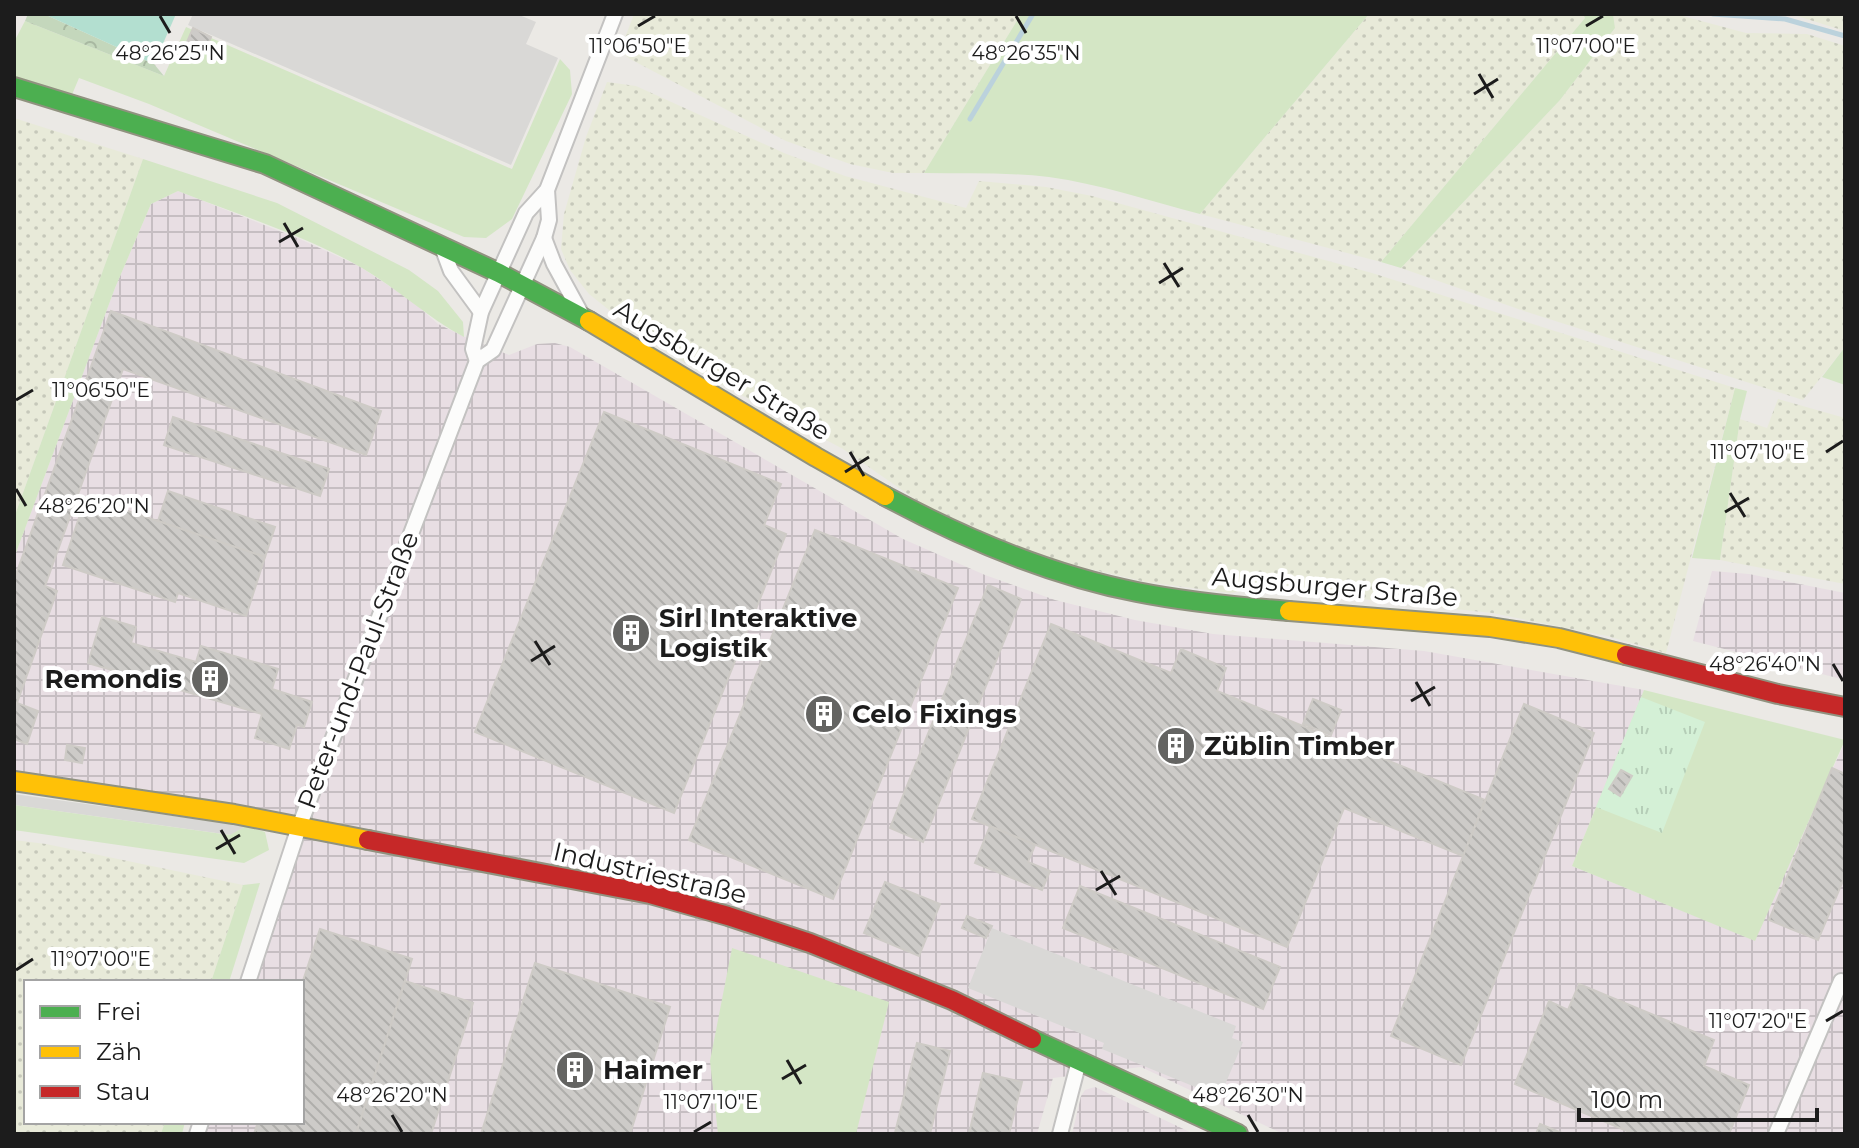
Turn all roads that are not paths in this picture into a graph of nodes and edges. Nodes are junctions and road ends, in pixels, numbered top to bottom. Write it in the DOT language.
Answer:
graph roads {
  1 [pos="615,14"];
  2 [pos="14,87"];
  3 [pos="547,190"];
  4 [pos="544,238"];
  5 [pos="442,247"];
  6 [pos="499,273"];
  7 [pos="523,285"];
  8 [pos="481,312"];
  9 [pos="583,317"];
  10 [pos="477,361"];
  11 [pos="1845,707"];
  12 [pos="14,781"];
  13 [pos="299,827"];
  14 [pos="249,980"];
  15 [pos="1841,981"];
  16 [pos="1079,1061"];
  17 [pos="1060,1134"];
  18 [pos="1238,1134"];
  19 [pos="1776,1134"];
  1 -- 3 [label="street"];
  2 -- 5 [label="main road, Augsburger Straße"];
  3 -- 4 [label="street"];
  3 -- 6 [label="street, Peter-und-Paul-Straße"];
  4 -- 7 [label="street, Peter-und-Paul-Straße"];
  4 -- 9 [label="street"];
  5 -- 6 [label="main road, Augsburger Straße"];
  5 -- 8 [label="street"];
  6 -- 7 [label="main road, Augsburger Straße"];
  6 -- 8 [label="street, Peter-und-Paul-Straße"];
  7 -- 9 [label="main road, Augsburger Straße"];
  7 -- 10 [label="street, Peter-und-Paul-Straße"];
  8 -- 10 [label="street, Peter-und-Paul-Straße"];
  9 -- 11 [label="main road, Augsburger Straße"];
  10 -- 13 [label="street, Peter-und-Paul-Straße"];
  12 -- 13 [label="main road, Industriestraße"];
  13 -- 14 [label="street, Peter-und-Paul-Straße"];
  13 -- 16 [label="main road, Industriestraße"];
  15 -- 19 [label="street"];
  16 -- 17 [label="street"];
  16 -- 18 [label="main road, Industriestraße"];
}
